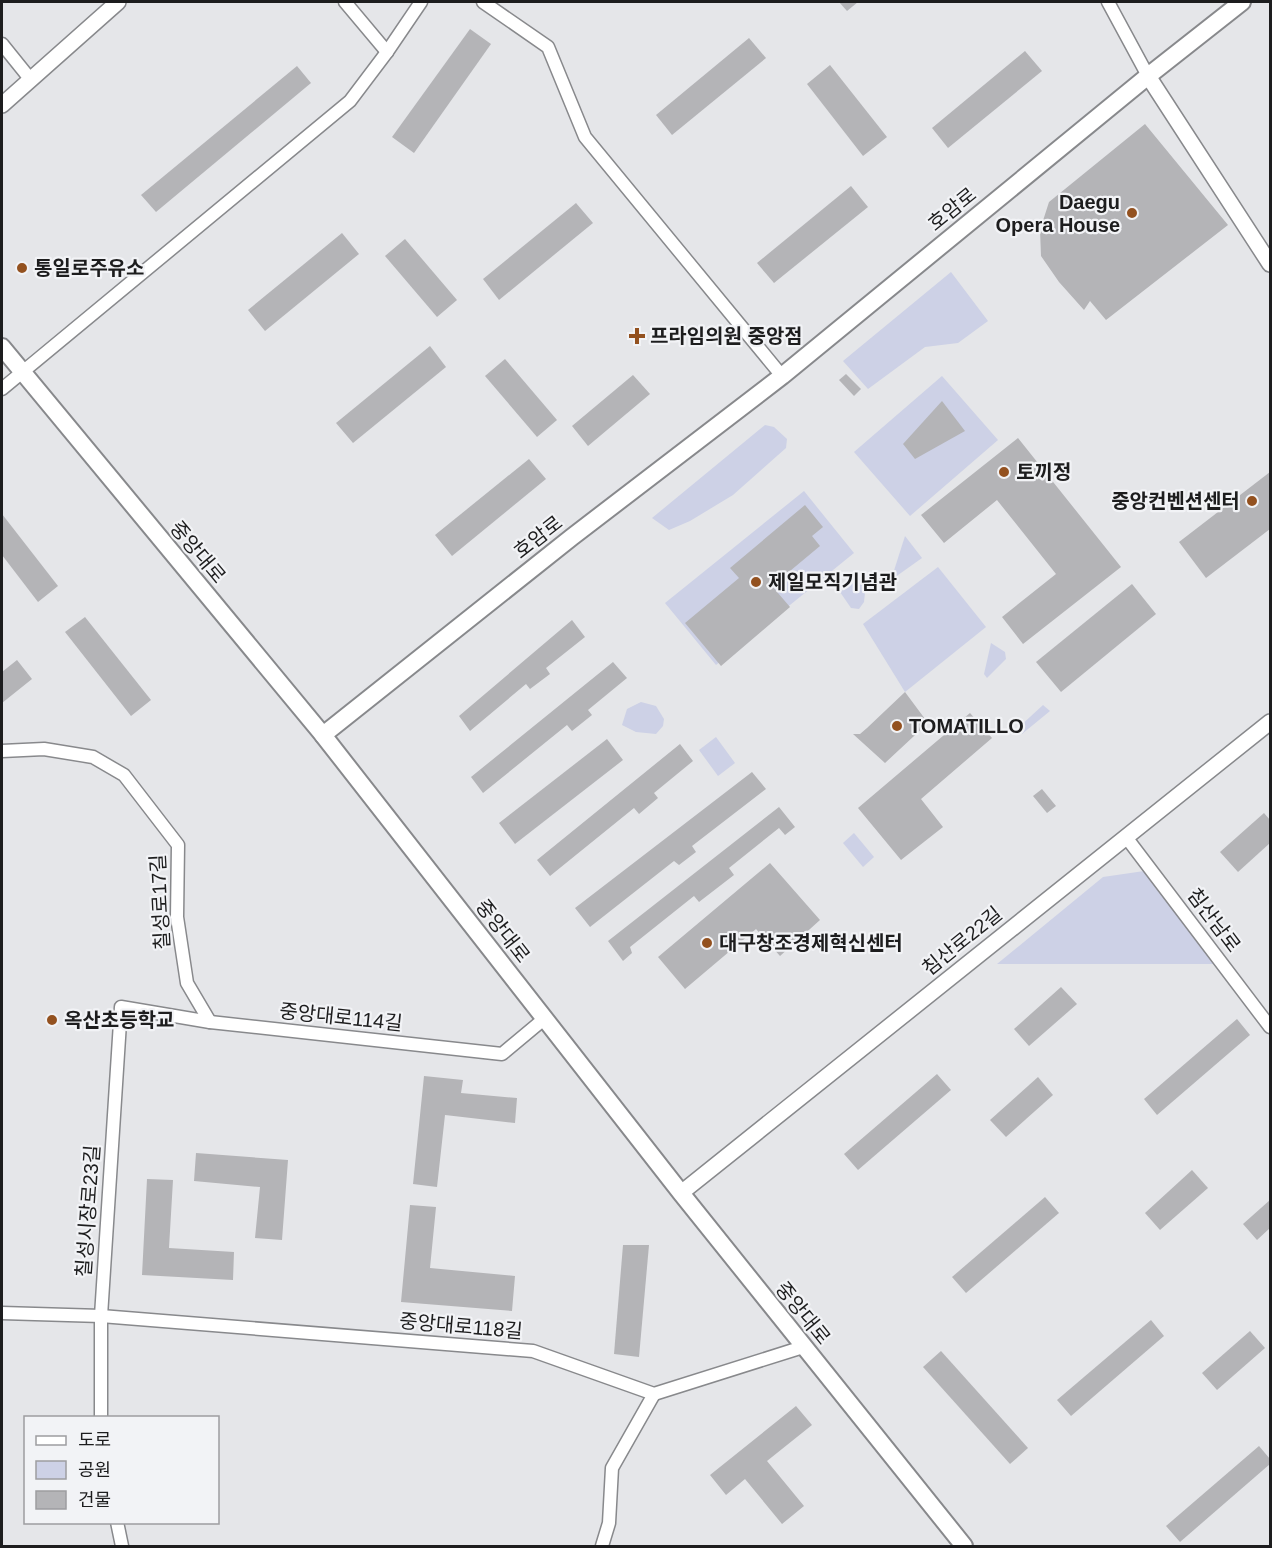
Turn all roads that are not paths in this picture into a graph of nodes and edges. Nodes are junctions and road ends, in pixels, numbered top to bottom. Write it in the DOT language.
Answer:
graph roads {
  1 [pos="118,2"];
  2 [pos="345,2"];
  3 [pos="421,2"];
  4 [pos="483,2"];
  5 [pos="1108,2"];
  6 [pos="1242,2"];
  7 [pos="2,44"];
  8 [pos="387,52"];
  9 [pos="1148,76"];
  10 [pos="31,80"];
  11 [pos="2,105"];
  12 [pos="1270,264"];
  13 [pos="2,347"];
  14 [pos="22,373"];
  15 [pos="782,376"];
  16 [pos="2,389"];
  17 [pos="1270,722"];
  18 [pos="322,735"];
  19 [pos="2,751"];
  20 [pos="1126,837"];
  21 [pos="121,1007"];
  22 [pos="544,1018"];
  23 [pos="210,1022"];
  24 [pos="1270,1027"];
  25 [pos="681,1193"];
  26 [pos="2,1313"];
  27 [pos="101,1316"];
  28 [pos="803,1347"];
  29 [pos="654,1394"];
  30 [pos="101,1416"];
  31 [pos="117,1524"];
  32 [pos="122,1546"];
  33 [pos="602,1546"];
  34 [pos="964,1546"];
  1 -- 10 [label="street"];
  2 -- 8 [label="street"];
  3 -- 8 [label="street"];
  4 -- 15 [label="street"];
  5 -- 9 [label="street"];
  6 -- 9 [label="main road, 호암로"];
  7 -- 10 [label="street"];
  8 -- 14 [label="street"];
  9 -- 12 [label="street"];
  9 -- 15 [label="main road, 호암로"];
  10 -- 11 [label="street"];
  13 -- 14 [label="main road, 중앙대로"];
  14 -- 16 [label="street"];
  14 -- 18 [label="main road, 중앙대로"];
  15 -- 18 [label="main road, 호암로"];
  17 -- 20 [label="street, 침산로22길"];
  18 -- 22 [label="main road, 중앙대로"];
  19 -- 23 [label="street, 칠성로17길"];
  20 -- 24 [label="street, 침산남로"];
  20 -- 25 [label="street, 침산로22길"];
  21 -- 23 [label="street, 중앙대로114길"];
  21 -- 27 [label="street, 칠성시장로23길"];
  22 -- 23 [label="street, 중앙대로114길"];
  22 -- 25 [label="main road, 중앙대로"];
  25 -- 28 [label="main road, 중앙대로"];
  26 -- 27 [label="street, 중앙대로118길"];
  27 -- 29 [label="street, 중앙대로118길"];
  27 -- 30 [label="street, 칠성시장로23길"];
  28 -- 29 [label="street"];
  28 -- 34 [label="main road, 중앙대로"];
  29 -- 33 [label="street"];
  31 -- 32 [label="street"];
}
